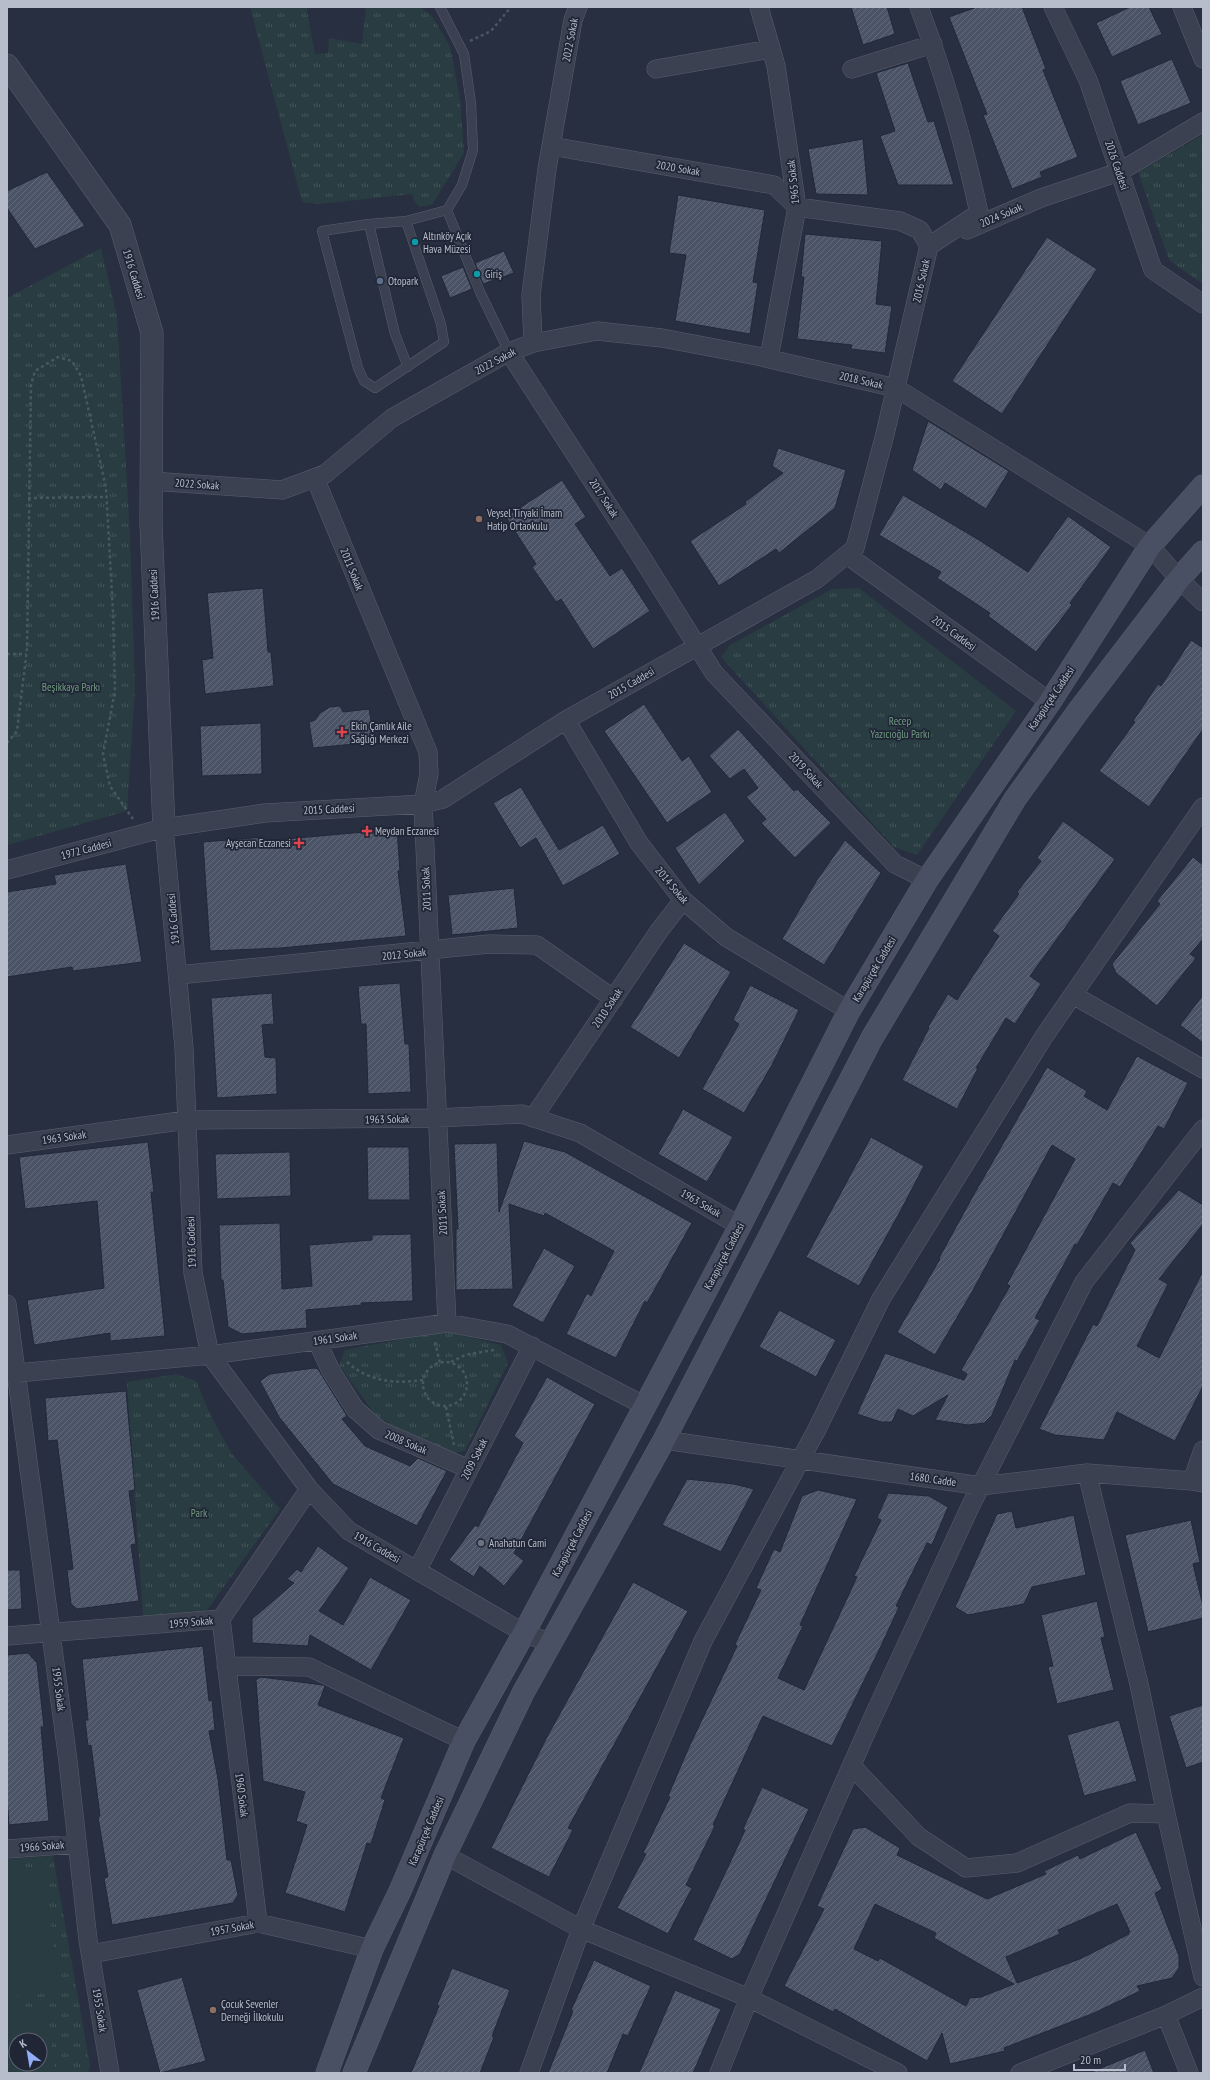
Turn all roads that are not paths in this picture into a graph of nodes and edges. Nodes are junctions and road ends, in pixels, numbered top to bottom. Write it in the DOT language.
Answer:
graph roads {
  1 [pos="440,7"];
  2 [pos="578,7"];
  3 [pos="759,7"];
  4 [pos="918,7"];
  5 [pos="1053,7"];
  6 [pos="1182,7"];
  7 [pos="933,44"];
  8 [pos="772,49"];
  9 [pos="1203,59"];
  10 [pos="7,65"];
  11 [pos="656,69"];
  12 [pos="852,69"];
  13 [pos="1203,122"];
  14 [pos="551,146"];
  15 [pos="1119,172"];
  16 [pos="797,207"];
  17 [pos="447,210"];
  18 [pos="406,221"];
  19 [pos="369,224"];
  20 [pos="929,246"];
  21 [pos="1203,304"];
  22 [pos="532,343"];
  23 [pos="509,352"];
  24 [pos="769,358"];
  25 [pos="408,367"];
  26 [pos="896,388"];
  27 [pos="315,478"];
  28 [pos="151,482"];
  29 [pos="1203,486"];
  30 [pos="1150,546"];
  31 [pos="1203,552"];
  32 [pos="847,555"];
  33 [pos="1179,579"];
  34 [pos="1203,602"];
  35 [pos="698,645"];
  36 [pos="1050,702"];
  37 [pos="566,720"];
  38 [pos="423,804"];
  39 [pos="1200,819"];
  40 [pos="164,828"];
  41 [pos="7,870"];
  42 [pos="927,880"];
  43 [pos="682,900"];
  44 [pos="429,951"];
  45 [pos="178,975"];
  46 [pos="1073,995"];
  47 [pos="614,999"];
  48 [pos="849,1011"];
  49 [pos="1203,1069"];
  50 [pos="437,1118"];
  51 [pos="533,1118"];
  52 [pos="187,1120"];
  53 [pos="1203,1129"];
  54 [pos="7,1145"];
  55 [pos="740,1226"];
  56 [pos="7,1304"];
  57 [pos="447,1323"];
  58 [pos="322,1340"];
  59 [pos="532,1346"];
  60 [pos="210,1355"];
  61 [pos="12,1374"];
  62 [pos="646,1406"];
  63 [pos="664,1440"];
  64 [pos="1203,1450"];
  65 [pos="800,1460"];
  66 [pos="464,1467"];
  67 [pos="1087,1473"];
  68 [pos="1198,1482"];
  69 [pos="981,1486"];
  70 [pos="309,1489"];
  71 [pos="417,1571"];
  72 [pos="220,1619"];
  73 [pos="524,1633"];
  74 [pos="52,1634"];
  75 [pos="7,1636"];
  76 [pos="551,1643"];
  77 [pos="226,1666"];
  78 [pos="464,1741"];
  79 [pos="852,1766"];
  80 [pos="1166,1814"];
  81 [pos="77,1844"];
  82 [pos="7,1848"];
  83 [pos="445,1855"];
  84 [pos="258,1923"];
  85 [pos="581,1930"];
  86 [pos="372,1950"];
  87 [pos="91,1954"];
  88 [pos="1203,1977"];
  89 [pos="1203,1997"];
  90 [pos="749,1998"];
  91 [pos="1166,2015"];
  92 [pos="344,2027"];
  93 [pos="110,2073"];
  94 [pos="320,2073"];
  95 [pos="327,2073"];
  96 [pos="354,2073"];
  97 [pos="529,2073"];
  98 [pos="719,2073"];
  99 [pos="898,2073"];
  100 [pos="1020,2073"];
  101 [pos="1189,2073"];
  1 -- 17 [label="lane"];
  2 -- 14 [label="street, 2022 Sokak"];
  3 -- 8 [label="street, 1965 Sokak"];
  4 -- 7 [label="street, 2016 Sokak"];
  5 -- 15 [label="street, 2026 Caddesi"];
  6 -- 9 [label="street"];
  7 -- 12 [label="street"];
  7 -- 20 [label="street, 2016 Sokak"];
  8 -- 11 [label="street"];
  8 -- 16 [label="street, 1965 Sokak"];
  10 -- 28 [label="street, 1916 Caddesi"];
  13 -- 15 [label="street, 2024 Sokak"];
  14 -- 16 [label="street, 2020 Sokak"];
  14 -- 22 [label="street, 2022 Sokak"];
  15 -- 20 [label="street, 2024 Sokak"];
  15 -- 21 [label="street, 2026 Caddesi"];
  16 -- 20 [label="street"];
  16 -- 24 [label="street, 1965 Sokak"];
  17 -- 18 [label="lane"];
  17 -- 23 [label="lane"];
  18 -- 19 [label="lane"];
  18 -- 25 [label="lane"];
  19 -- 25 [label="lane"];
  19 -- 25 [label="lane"];
  20 -- 26 [label="street, 2016 Sokak"];
  22 -- 23 [label="street, 2022 Sokak"];
  22 -- 24 [label="street, 2018 Sokak"];
  23 -- 27 [label="street, 2022 Sokak"];
  23 -- 35 [label="street, 2017 Sokak"];
  24 -- 26 [label="street, 2018 Sokak"];
  26 -- 30 [label="street, 2018 Sokak"];
  26 -- 32 [label="street, 2016 Sokak"];
  27 -- 28 [label="street, 2022 Sokak"];
  27 -- 38 [label="street, 2011 Sokak"];
  28 -- 40 [label="street, 1916 Caddesi"];
  29 -- 30 [label="main road, Karapürçek Caddesi"];
  30 -- 33 [label="street, 2018 Sokak"];
  30 -- 36 [label="main road, Karapürçek Caddesi"];
  31 -- 33 [label="main road"];
  32 -- 35 [label="street, 2015 Caddesi"];
  32 -- 36 [label="street, 2015 Caddesi"];
  33 -- 34 [label="street, 2018 Sokak"];
  33 -- 63 [label="main road"];
  35 -- 37 [label="street, 2015 Caddesi"];
  35 -- 42 [label="street, 2019 Sokak"];
  36 -- 42 [label="main road, Karapürçek Caddesi"];
  37 -- 38 [label="street, 2015 Caddesi"];
  37 -- 43 [label="street, 2014 Sokak"];
  38 -- 40 [label="street, 2015 Caddesi"];
  38 -- 44 [label="street, 2011 Sokak"];
  39 -- 46 [label="street"];
  40 -- 41 [label="street, 1972 Caddesi"];
  40 -- 45 [label="street, 1916 Caddesi"];
  42 -- 48 [label="main road, Karapürçek Caddesi"];
  43 -- 47 [label="street, 2010 Sokak"];
  43 -- 48 [label="street, 2014 Sokak"];
  44 -- 45 [label="street, 2012 Sokak"];
  44 -- 47 [label="street, 2012 Sokak"];
  44 -- 50 [label="street, 2011 Sokak"];
  45 -- 52 [label="street, 1916 Caddesi"];
  46 -- 49 [label="street"];
  46 -- 65 [label="street"];
  47 -- 51 [label="street, 2010 Sokak"];
  48 -- 55 [label="main road, Karapürçek Caddesi"];
  50 -- 51 [label="street, 1963 Sokak"];
  50 -- 52 [label="street, 1963 Sokak"];
  50 -- 57 [label="street, 2011 Sokak"];
  51 -- 55 [label="street, 1963 Sokak"];
  52 -- 54 [label="street, 1963 Sokak"];
  52 -- 60 [label="street, 1916 Caddesi"];
  53 -- 69 [label="street"];
  55 -- 62 [label="main road, Karapürçek Caddesi"];
  56 -- 61 [label="street, 1955 Sokak"];
  57 -- 58 [label="street, 1961 Sokak"];
  57 -- 59 [label="street, 1961 Sokak"];
  58 -- 60 [label="street, 1961 Sokak"];
  58 -- 66 [label="street, 2008 Sokak"];
  59 -- 62 [label="street, 1961 Sokak"];
  59 -- 66 [label="street, 2009 Sokak"];
  60 -- 61 [label="street, 1961 Sokak"];
  60 -- 70 [label="street, 1916 Caddesi"];
  61 -- 74 [label="street, 1955 Sokak"];
  62 -- 73 [label="main road, Karapürçek Caddesi"];
  63 -- 65 [label="street, 1680. Cadde"];
  63 -- 76 [label="main road"];
  64 -- 68 [label="street"];
  65 -- 69 [label="street, 1680. Cadde"];
  65 -- 85 [label="street"];
  66 -- 71 [label="street, 2009 Sokak"];
  67 -- 68 [label="street, 1680. Cadde"];
  67 -- 69 [label="street, 1680. Cadde"];
  67 -- 80 [label="street"];
  69 -- 79 [label="street"];
  70 -- 71 [label="street, 1916 Caddesi"];
  70 -- 72 [label="street, 1959 Sokak"];
  71 -- 73 [label="street, 1916 Caddesi"];
  72 -- 74 [label="street, 1959 Sokak"];
  72 -- 77 [label="street, 1960 Sokak"];
  73 -- 76 [label="street, 1916 Caddesi"];
  73 -- 78 [label="main road, Karapürçek Caddesi"];
  74 -- 75 [label="street, 1959 Sokak"];
  74 -- 81 [label="street, 1955 Sokak"];
  76 -- 83 [label="main road"];
  77 -- 78 [label="street"];
  77 -- 84 [label="street, 1960 Sokak"];
  78 -- 86 [label="main road, Karapürçek Caddesi"];
  79 -- 80 [label="street"];
  79 -- 90 [label="street"];
  80 -- 88 [label="street"];
  81 -- 82 [label="street, 1966 Sokak"];
  81 -- 87 [label="street, 1955 Sokak"];
  83 -- 85 [label="street"];
  83 -- 96 [label="main road"];
  84 -- 86 [label="street, 1957 Sokak"];
  84 -- 87 [label="street, 1957 Sokak"];
  85 -- 90 [label="street"];
  85 -- 97 [label="street"];
  86 -- 92 [label="main road, Karapürçek Caddesi"];
  87 -- 93 [label="street, 1955 Sokak"];
  89 -- 91 [label="street"];
  90 -- 98 [label="street"];
  90 -- 99 [label="street"];
  91 -- 100 [label="street"];
  91 -- 101 [label="street"];
  92 -- 94 [label="main road"];
  92 -- 95 [label="main road, Karapürçek Caddesi"];
}
